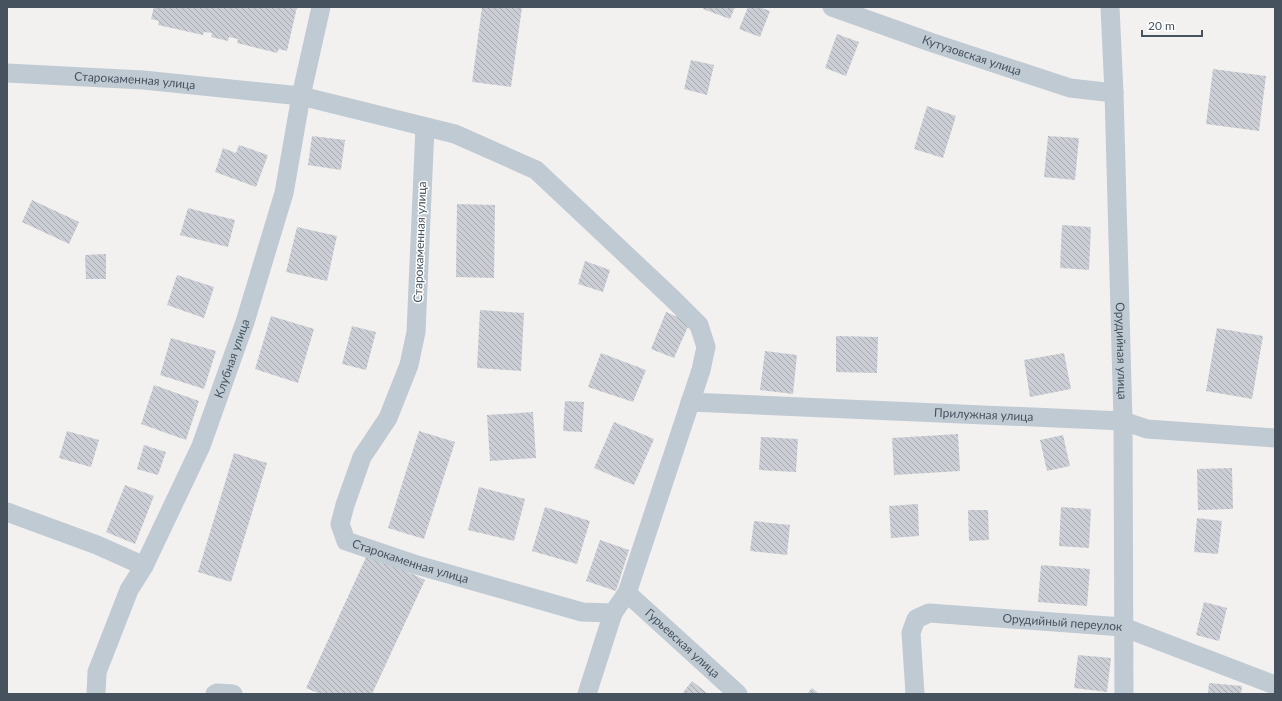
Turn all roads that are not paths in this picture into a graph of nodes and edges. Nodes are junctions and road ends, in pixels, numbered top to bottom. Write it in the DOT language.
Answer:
graph roads {
  1 [pos="321,7"];
  2 [pos="832,7"];
  3 [pos="1110,7"];
  4 [pos="7,74"];
  5 [pos="1114,93"];
  6 [pos="301,96"];
  7 [pos="425,127"];
  8 [pos="690,402"];
  9 [pos="1124,421"];
  10 [pos="1275,438"];
  11 [pos="7,512"];
  12 [pos="144,566"];
  13 [pos="627,593"];
  14 [pos="613,613"];
  15 [pos="1123,627"];
  16 [pos="1275,685"];
  17 [pos="96,694"];
  18 [pos="215,694"];
  19 [pos="233,694"];
  20 [pos="587,694"];
  21 [pos="738,694"];
  22 [pos="915,694"];
  23 [pos="1124,694"];
  1 -- 6 [label="street, Клубная улица"];
  2 -- 5 [label="street, Кутузовская улица"];
  3 -- 5 [label="street, Орудийная улица"];
  4 -- 6 [label="street, Старокаменная улица"];
  5 -- 9 [label="street, Орудийная улица"];
  6 -- 7 [label="street, Старокаменная улица"];
  6 -- 12 [label="street, Клубная улица"];
  7 -- 8 [label="street, Старокаменная улица"];
  7 -- 14 [label="street, Старокаменная улица"];
  8 -- 9 [label="street, Прилужная улица"];
  8 -- 13 [label="street, Старокаменная улица"];
  9 -- 10 [label="street, Прилужная улица"];
  9 -- 15 [label="street, Орудийная улица"];
  11 -- 12 [label="street"];
  12 -- 17 [label="street, Клубная улица"];
  13 -- 14 [label="street, Старокаменная улица"];
  13 -- 21 [label="street, Гурьевская улица"];
  14 -- 20 [label="street, Старокаменная улица"];
  15 -- 16 [label="street, Орудийный переулок"];
  15 -- 22 [label="street, Орудийный переулок"];
  15 -- 23 [label="street, Орудийная улица"];
  18 -- 19 [label="street"];
}
